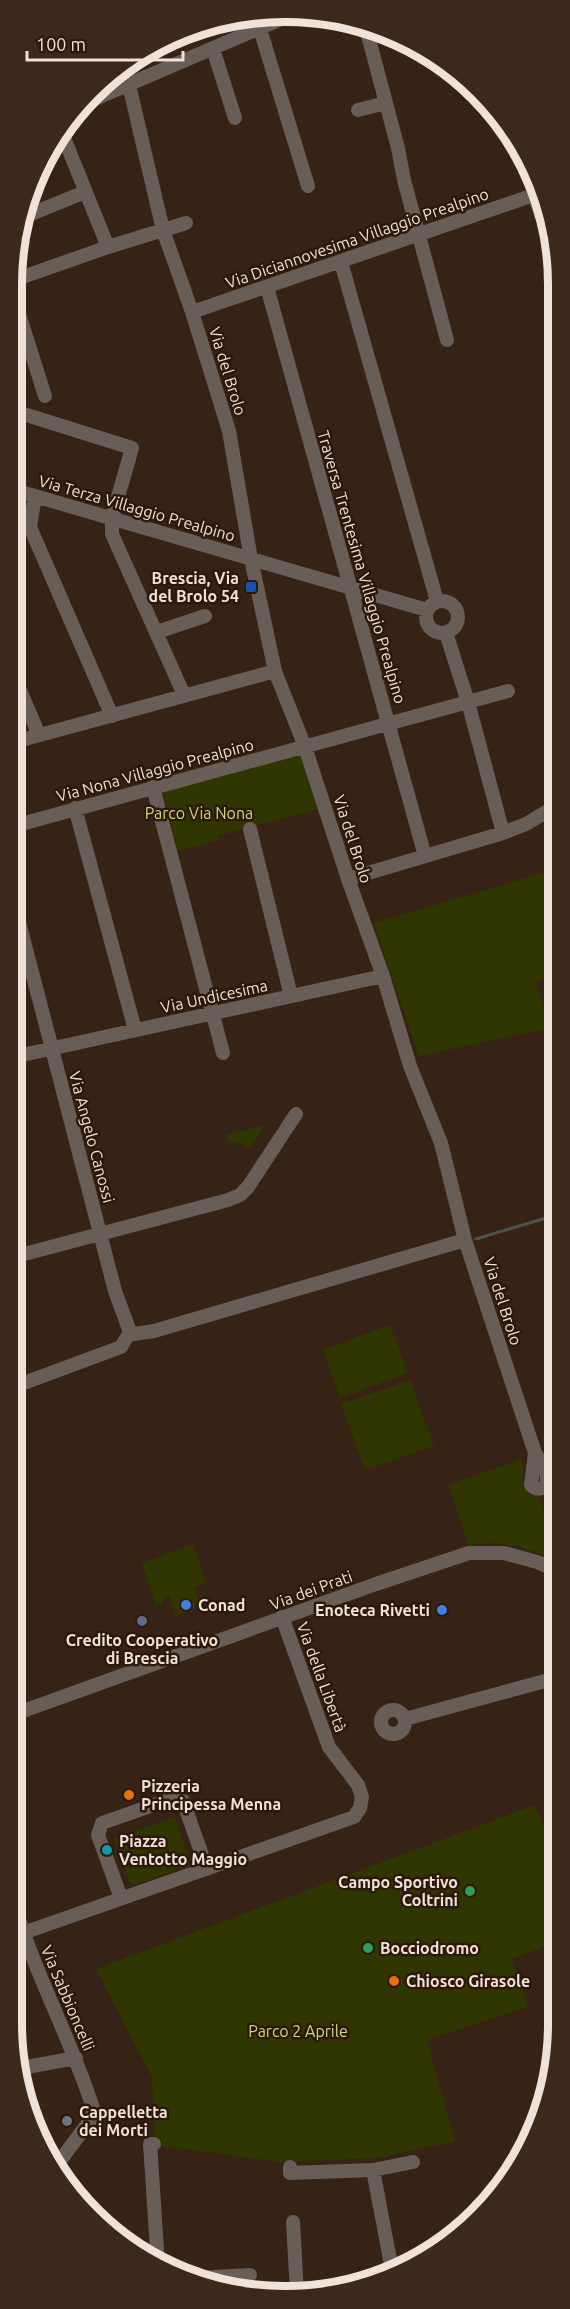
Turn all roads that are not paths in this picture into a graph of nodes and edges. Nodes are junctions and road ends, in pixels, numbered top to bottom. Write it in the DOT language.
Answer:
graph roads {
  1 [pos="274,23"];
  2 [pos="260,29"];
  3 [pos="368,36"];
  4 [pos="213,49"];
  5 [pos="126,77"];
  6 [pos="129,85"];
  7 [pos="103,96"];
  8 [pos="386,103"];
  9 [pos="358,110"];
  10 [pos="235,118"];
  11 [pos="65,142"];
  12 [pos="308,186"];
  13 [pos="85,192"];
  14 [pos="532,196"];
  15 [pos="32,214"];
  16 [pos="186,223"];
  17 [pos="164,230"];
  18 [pos="419,233"];
  19 [pos="108,247"];
  20 [pos="341,262"];
  21 [pos="22,277"];
  22 [pos="267,287"];
  23 [pos="192,312"];
  24 [pos="22,323"];
  25 [pos="447,340"];
  26 [pos="45,396"];
  27 [pos="22,414"];
  28 [pos="22,492"];
  29 [pos="35,496"];
  30 [pos="112,518"];
  31 [pos="250,559"];
  32 [pos="350,587"];
  33 [pos="432,605"];
  34 [pos="205,616"];
  35 [pos="157,632"];
  36 [pos="446,633"];
  37 [pos="275,671"];
  38 [pos="508,691"];
  39 [pos="22,695"];
  40 [pos="184,695"];
  41 [pos="468,702"];
  42 [pos="112,716"];
  43 [pos="389,724"];
  44 [pos="39,735"];
  45 [pos="22,740"];
  46 [pos="305,747"];
  47 [pos="153,788"];
  48 [pos="75,808"];
  49 [pos="548,811"];
  50 [pos="22,824"];
  51 [pos="250,829"];
  52 [pos="503,833"];
  53 [pos="425,856"];
  54 [pos="348,879"];
  55 [pos="22,934"];
  56 [pos="383,976"];
  57 [pos="291,996"];
  58 [pos="214,1013"];
  59 [pos="135,1030"];
  60 [pos="52,1048"];
  61 [pos="223,1053"];
  62 [pos="22,1055"];
  63 [pos="296,1114"];
  64 [pos="101,1234"];
  65 [pos="465,1240"];
  66 [pos="22,1255"];
  67 [pos="128,1329"];
  68 [pos="22,1384"];
  69 [pos="535,1452"];
  70 [pos="548,1567"];
  71 [pos="282,1617"];
  72 [pos="548,1680"];
  73 [pos="22,1711"];
  74 [pos="405,1719"];
  75 [pos="207,1869"];
  76 [pos="121,1899"];
  77 [pos="22,1930"];
  78 [pos="23,1933"];
  79 [pos="76,2058"];
  80 [pos="27,2067"];
  81 [pos="154,2144"];
  82 [pos="61,2160"];
  83 [pos="413,2162"];
  84 [pos="290,2167"];
  85 [pos="373,2170"];
  86 [pos="293,2222"];
  87 [pos="157,2253"];
  88 [pos="391,2264"];
  89 [pos="250,2275"];
  90 [pos="212,2276"];
  91 [pos="297,2286"];
  1 -- 2 [label="street"];
  2 -- 4 [label="street"];
  2 -- 12 [label="street"];
  3 -- 8 [label="street"];
  4 -- 6 [label="street"];
  4 -- 10 [label="street"];
  5 -- 6 [label="street, Via del Brolo"];
  6 -- 7 [label="street"];
  6 -- 17 [label="street, Via del Brolo"];
  8 -- 9 [label="street"];
  8 -- 18 [label="street"];
  11 -- 13 [label="street"];
  13 -- 15 [label="street"];
  13 -- 19 [label="street"];
  14 -- 18 [label="street, Via Diciannovesima Villaggio Prealpino"];
  16 -- 17 [label="street"];
  17 -- 19 [label="street"];
  17 -- 23 [label="street, Via del Brolo"];
  18 -- 20 [label="street, Via Diciannovesima Villaggio Prealpino"];
  18 -- 25 [label="street"];
  19 -- 21 [label="street"];
  20 -- 22 [label="street, Via Diciannovesima Villaggio Prealpino"];
  20 -- 33 [label="street"];
  22 -- 23 [label="street, Via Diciannovesima Villaggio Prealpino"];
  22 -- 32 [label="street, Traversa Trentesima Villaggio Prealpino"];
  23 -- 31 [label="street, Via del Brolo"];
  24 -- 26 [label="street"];
  27 -- 30 [label="street"];
  28 -- 29 [label="street, Via Terza Villaggio Prealpino"];
  29 -- 30 [label="street, Via Terza Villaggio Prealpino"];
  29 -- 42 [label="street"];
  30 -- 31 [label="street, Via Terza Villaggio Prealpino"];
  30 -- 35 [label="street"];
  31 -- 32 [label="street, Via Terza Villaggio Prealpino"];
  31 -- 37 [label="street, Via del Brolo"];
  32 -- 33 [label="street, Via Terza Villaggio Prealpino"];
  32 -- 43 [label="street, Traversa Trentesima Villaggio Prealpino"];
  33 -- 36 [label="street"];
  33 -- 36 [label="street"];
  34 -- 35 [label="street"];
  35 -- 40 [label="street"];
  36 -- 41 [label="street"];
  37 -- 40 [label="street"];
  37 -- 46 [label="street, Via del Brolo"];
  38 -- 41 [label="street, Via Nona Villaggio Prealpino"];
  39 -- 44 [label="street"];
  40 -- 42 [label="street"];
  41 -- 43 [label="street, Via Nona Villaggio Prealpino"];
  41 -- 52 [label="street"];
  42 -- 44 [label="street"];
  43 -- 46 [label="street, Via Nona Villaggio Prealpino"];
  43 -- 53 [label="street, Traversa Trentesima Villaggio Prealpino"];
  44 -- 45 [label="street"];
  46 -- 47 [label="street, Via Nona Villaggio Prealpino"];
  46 -- 54 [label="street, Via del Brolo"];
  47 -- 48 [label="street, Via Nona Villaggio Prealpino"];
  47 -- 58 [label="street"];
  48 -- 50 [label="street, Via Nona Villaggio Prealpino"];
  48 -- 59 [label="street"];
  49 -- 52 [label="street"];
  51 -- 57 [label="street"];
  52 -- 53 [label="street"];
  53 -- 54 [label="street"];
  54 -- 56 [label="street, Via del Brolo"];
  55 -- 60 [label="street, Via Angelo Canossi"];
  56 -- 57 [label="street, Via Undicesima"];
  56 -- 65 [label="street, Via del Brolo"];
  57 -- 58 [label="street, Via Undicesima"];
  58 -- 59 [label="street, Via Undicesima"];
  58 -- 61 [label="street"];
  59 -- 60 [label="street, Via Undicesima"];
  60 -- 62 [label="street, Via Undicesima"];
  60 -- 64 [label="street, Via Angelo Canossi"];
  63 -- 64 [label="street"];
  64 -- 66 [label="street"];
  64 -- 67 [label="street, Via Angelo Canossi"];
  65 -- 67 [label="street"];
  65 -- 69 [label="street, Via del Brolo"];
  67 -- 68 [label="street"];
  70 -- 71 [label="street, Via dei Prati"];
  71 -- 73 [label="street, Via dei Prati"];
  71 -- 75 [label="street, Via della Libertà"];
  72 -- 74 [label="street"];
  75 -- 76 [label="street, Via della Libertà"];
  75 -- 76 [label="street"];
  76 -- 78 [label="street, Via della Libertà"];
  77 -- 78 [label="street, Via Sabbioncelli"];
  78 -- 79 [label="street, Via Sabbioncelli"];
  79 -- 80 [label="street"];
  79 -- 82 [label="street, Via Sabbioncelli"];
  81 -- 87 [label="street"];
  83 -- 85 [label="street"];
  84 -- 85 [label="street"];
  85 -- 88 [label="street"];
  86 -- 91 [label="street"];
  89 -- 90 [label="street"];
}
